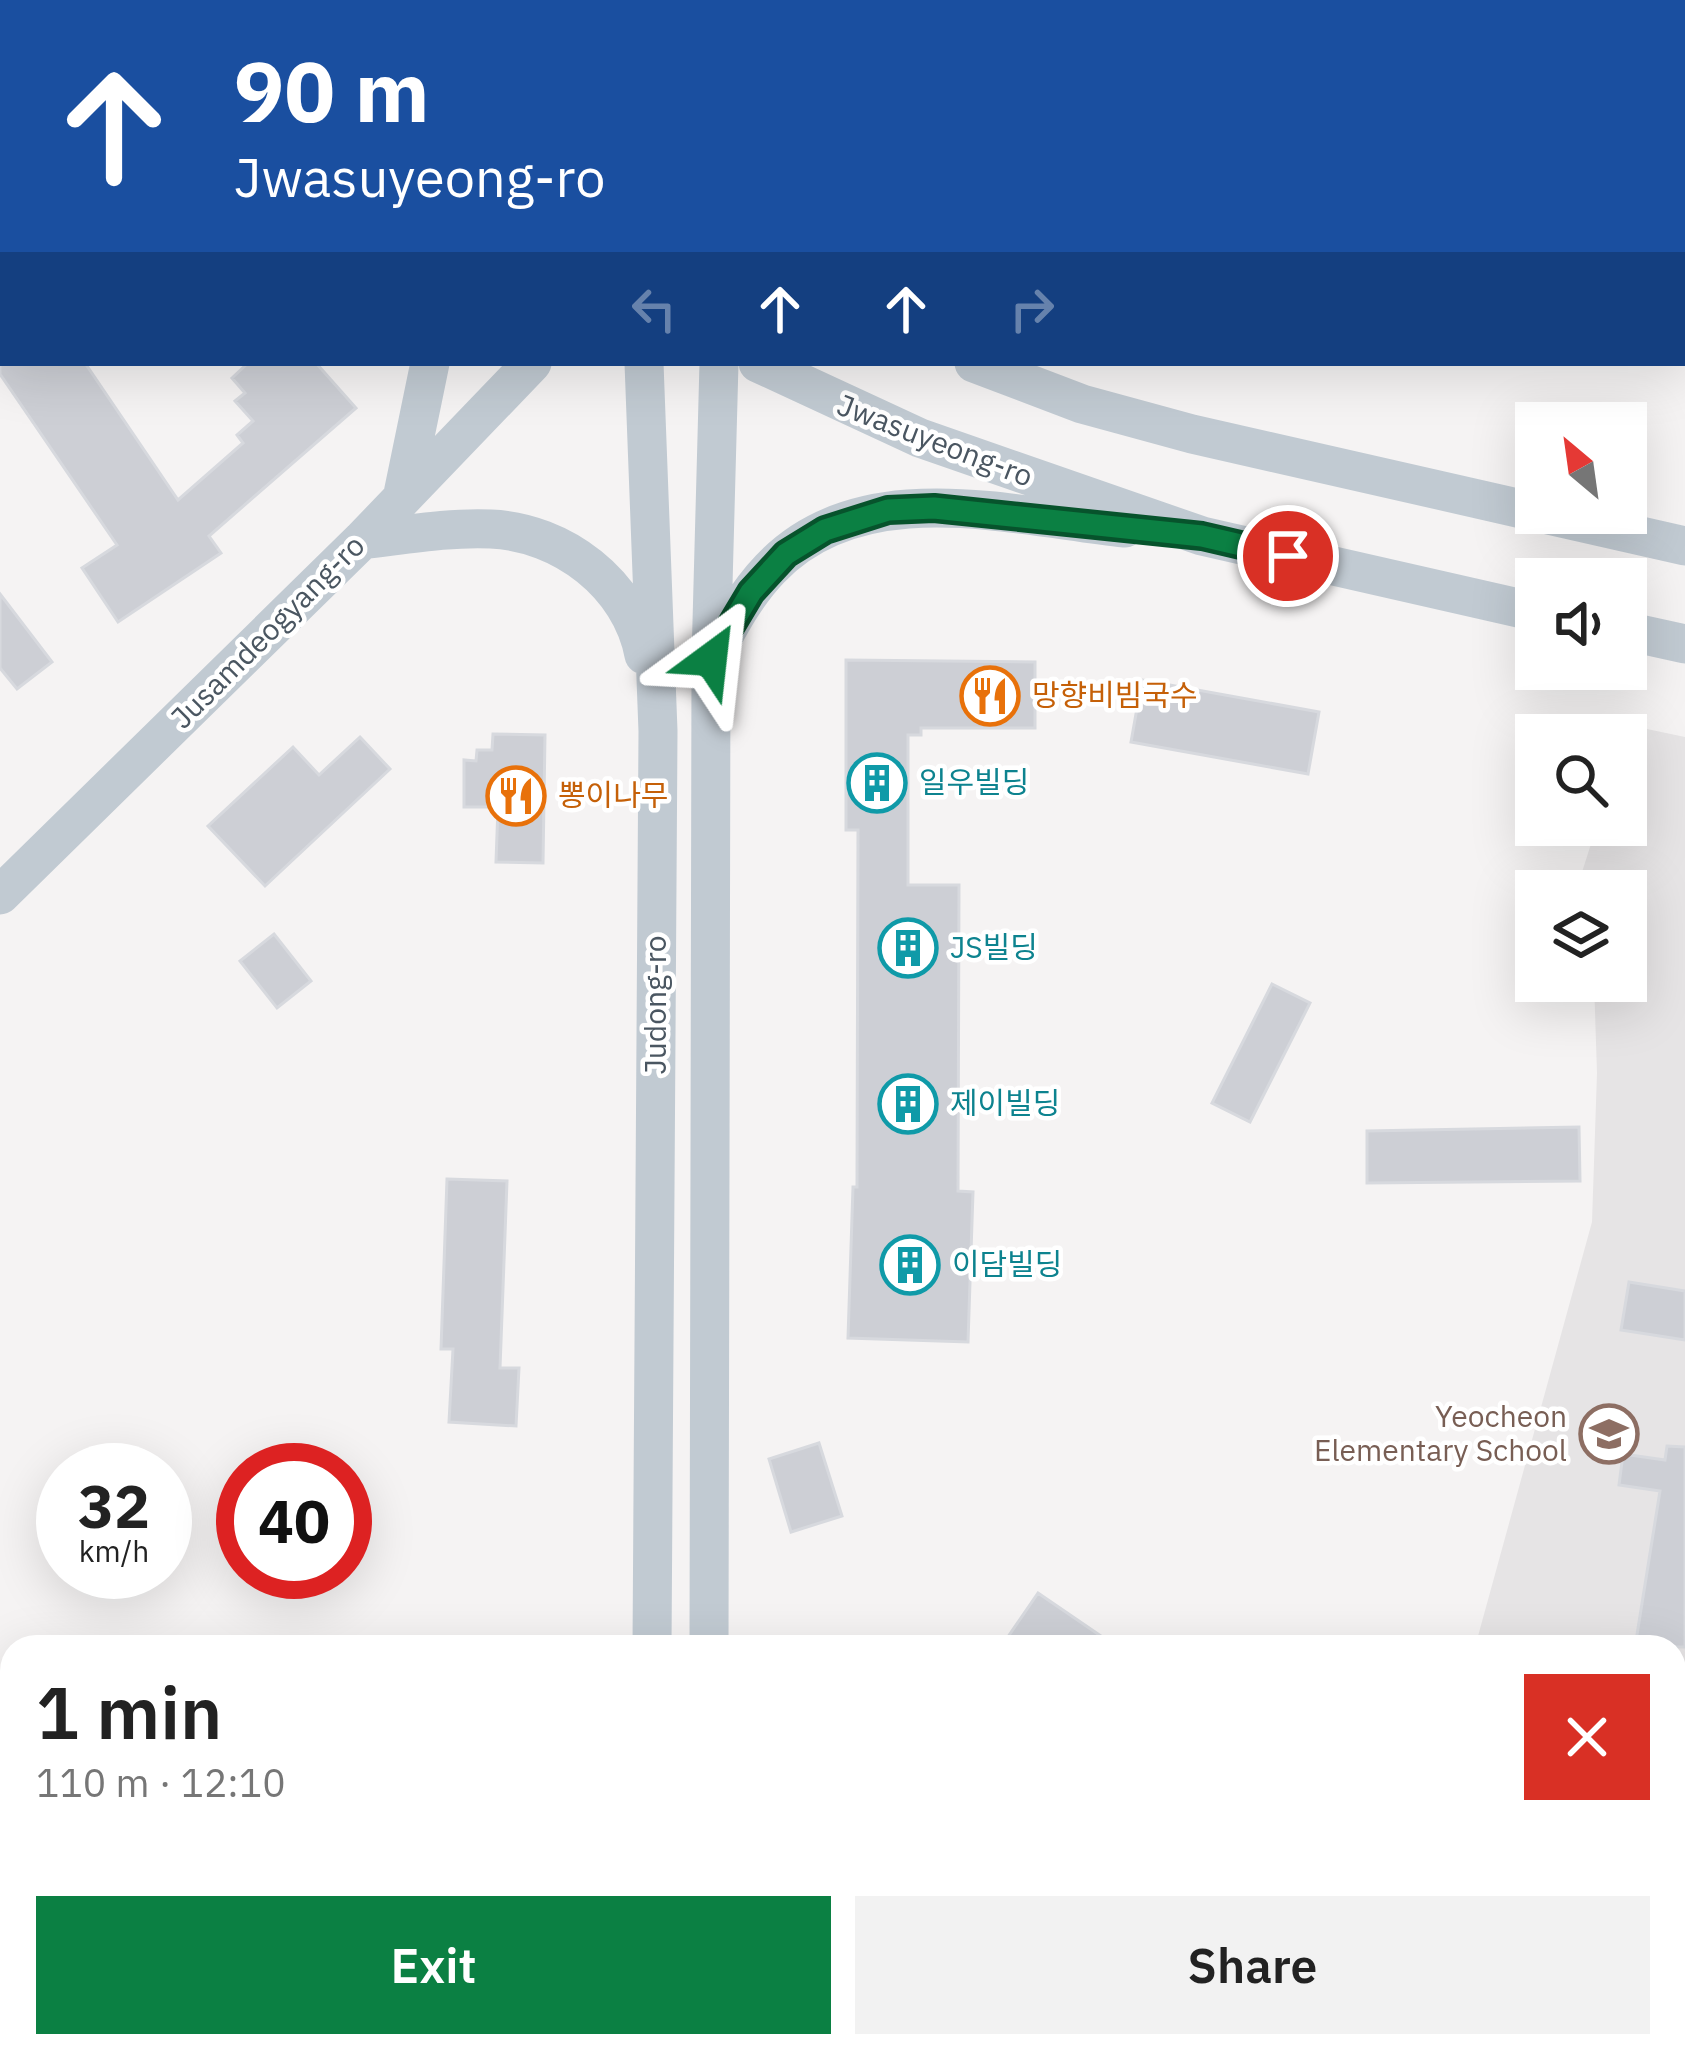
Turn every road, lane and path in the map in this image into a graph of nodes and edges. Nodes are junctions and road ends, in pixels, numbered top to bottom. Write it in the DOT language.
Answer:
graph roads {
  1 [pos="429,366"];
  2 [pos="529,366"];
  3 [pos="644,366"];
  4 [pos="719,366"];
  5 [pos="764,366"];
  6 [pos="982,366"];
  7 [pos="401,500"];
  8 [pos="1202,536"];
  9 [pos="362,540"];
  10 [pos="1685,546"];
  11 [pos="1515,607"];
  12 [pos="1647,636"];
  13 [pos="1685,644"];
  14 [pos="711,659"];
  15 [pos="658,731"];
  16 [pos="0,895"];
  17 [pos="652,1635"];
  18 [pos="709,1635"];
  1 -- 7 [label="street"];
  2 -- 7 [label="street, Jusamdeogyang-ro"];
  3 -- 15 [label="street, Judong-ro"];
  4 -- 14 [label="street, Judong-ro"];
  5 -- 8 [label="street, Jwasuyeong-ro"];
  6 -- 10 [label="street"];
  7 -- 9 [label="street, Jusamdeogyang-ro"];
  8 -- 11 [label="street, Jwasuyeong-ro"];
  8 -- 14 [label="street"];
  9 -- 15 [label="street"];
  9 -- 16 [label="street, Jusamdeogyang-ro"];
  12 -- 13 [label="street"];
  14 -- 18 [label="street, Judong-ro"];
  15 -- 17 [label="street, Judong-ro"];
}
